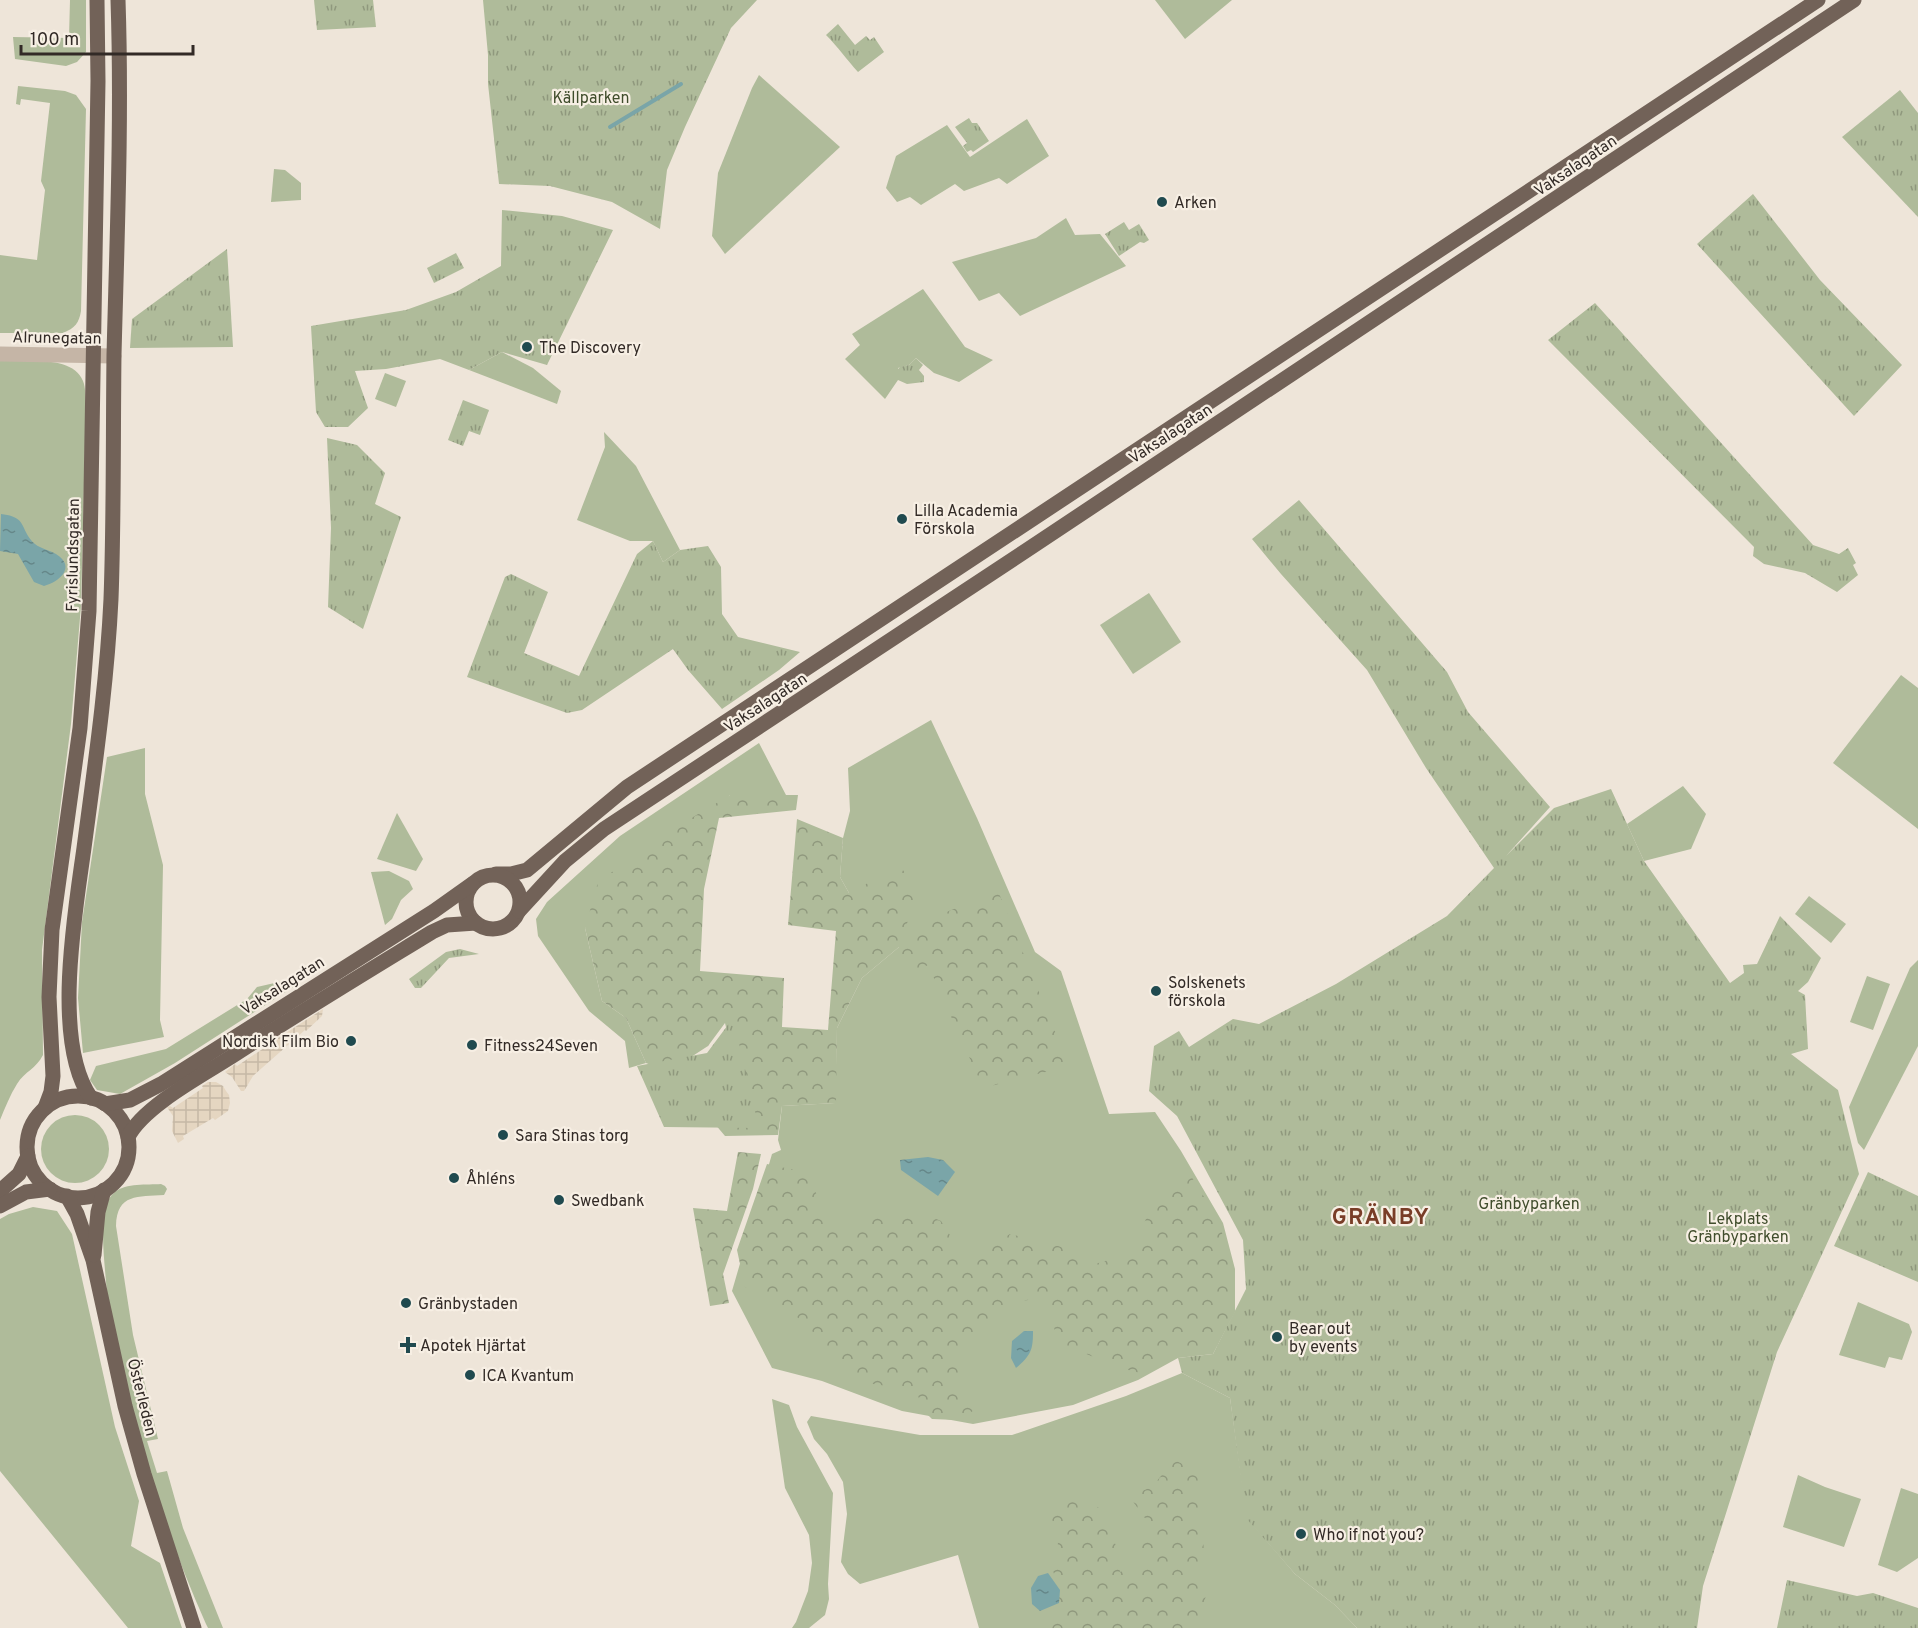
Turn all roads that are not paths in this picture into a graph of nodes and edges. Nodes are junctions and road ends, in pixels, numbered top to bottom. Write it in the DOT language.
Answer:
graph roads {
  1 [pos="97,0"];
  2 [pos="118,0"];
  3 [pos="1818,0"];
  4 [pos="1854,0"];
  5 [pos="0,354"];
  6 [pos="94,356"];
  7 [pos="114,356"];
  8 [pos="496,874"];
  9 [pos="472,884"];
  10 [pos="519,911"];
  11 [pos="476,923"];
  12 [pos="98,1101"];
  13 [pos="45,1108"];
  14 [pos="128,1137"];
  15 [pos="28,1156"];
  16 [pos="50,1189"];
  17 [pos="104,1190"];
  18 [pos="0,1191"];
  19 [pos="67,1196"];
  20 [pos="0,1206"];
  21 [pos="93,1260"];
  22 [pos="166,1541"];
  23 [pos="194,1628"];
  24 [pos="204,1628"];
  1 -- 6 [label="main road, Fyrislundsgatan"];
  2 -- 7 [label="main road"];
  3 -- 8 [label="main road, Vaksalagatan"];
  4 -- 10 [label="main road, Vaksalagatan"];
  5 -- 6 [label="street, Alrunegatan"];
  6 -- 7 [label="street, Alrunegatan"];
  6 -- 13 [label="main road, Fyrislundsgatan"];
  7 -- 12 [label="main road"];
  8 -- 9 [label="main road"];
  8 -- 10 [label="main road"];
  9 -- 11 [label="main road"];
  9 -- 12 [label="main road, Vaksalagatan"];
  10 -- 11 [label="main road"];
  11 -- 14 [label="main road, Vaksalagatan"];
  12 -- 13 [label="main road"];
  12 -- 14 [label="main road"];
  13 -- 15 [label="main road"];
  14 -- 17 [label="main road"];
  15 -- 16 [label="main road"];
  15 -- 18 [label="main road"];
  16 -- 19 [label="main road"];
  16 -- 20 [label="main road"];
  17 -- 19 [label="main road"];
  17 -- 21 [label="main road, Österleden"];
  19 -- 21 [label="main road, Österleden"];
  21 -- 22 [label="main road, Österleden"];
  22 -- 23 [label="main road, Österleden"];
  22 -- 24 [label="main road, Österleden"];
}
